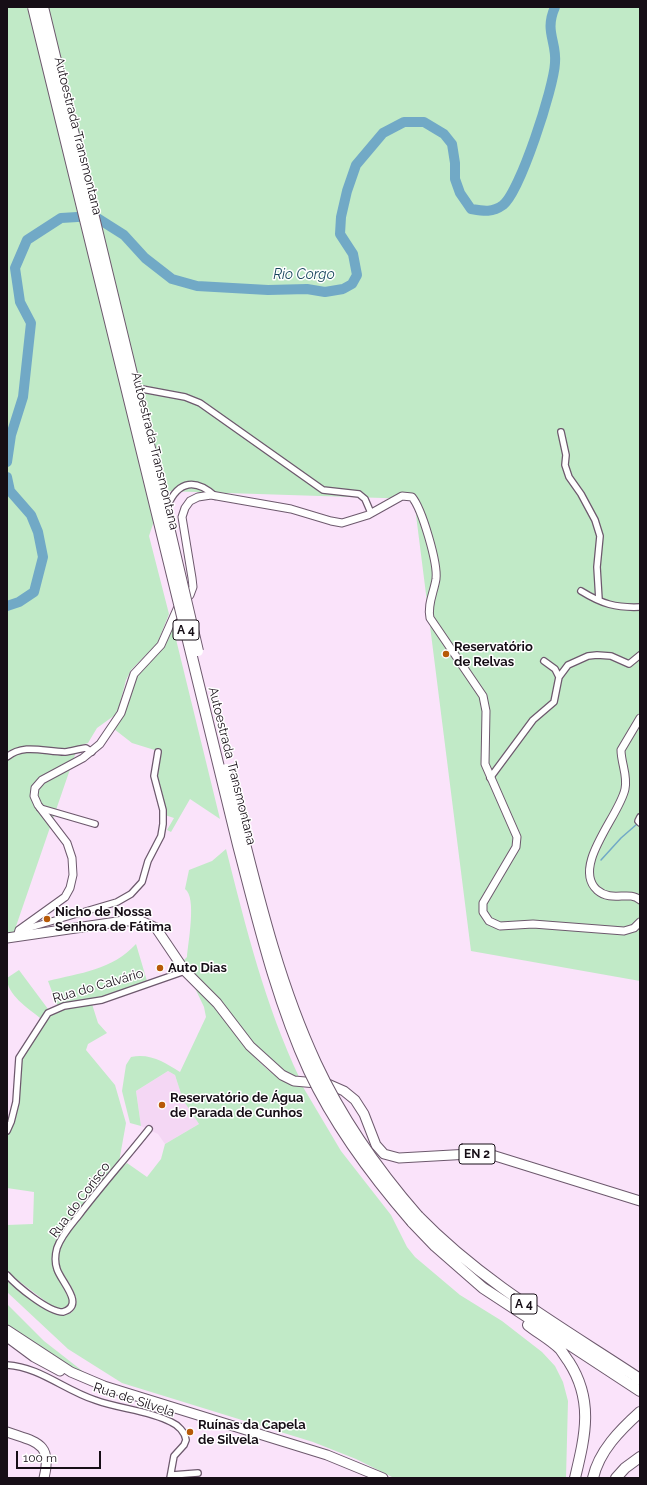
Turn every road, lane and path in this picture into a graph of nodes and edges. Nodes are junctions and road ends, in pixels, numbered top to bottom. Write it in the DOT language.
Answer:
graph roads {
  1 [pos="33,7"];
  2 [pos="44,7"];
  3 [pos="142,389"];
  4 [pos="561,432"];
  5 [pos="216,496"];
  6 [pos="168,505"];
  7 [pos="372,513"];
  8 [pos="581,591"];
  9 [pos="599,600"];
  10 [pos="640,608"];
  11 [pos="640,655"];
  12 [pos="544,662"];
  13 [pos="559,678"];
  14 [pos="640,718"];
  15 [pos="92,752"];
  16 [pos="158,752"];
  17 [pos="7,757"];
  18 [pos="490,778"];
  19 [pos="40,808"];
  20 [pos="640,817"];
  21 [pos="640,823"];
  22 [pos="95,824"];
  23 [pos="640,900"];
  24 [pos="640,922"];
  25 [pos="18,933"];
  26 [pos="7,938"];
  27 [pos="185,971"];
  28 [pos="149,1129"];
  29 [pos="7,1131"];
  30 [pos="640,1201"];
  31 [pos="415,1219"];
  32 [pos="7,1275"];
  33 [pos="509,1305"];
  34 [pos="7,1330"];
  35 [pos="7,1337"];
  36 [pos="7,1365"];
  37 [pos="640,1379"];
  38 [pos="640,1391"];
  39 [pos="640,1415"];
  40 [pos="7,1432"];
  41 [pos="640,1457"];
  42 [pos="198,1473"];
  43 [pos="171,1476"];
  44 [pos="44,1478"];
  45 [pos="375,1478"];
  46 [pos="383,1478"];
  47 [pos="575,1478"];
  48 [pos="593,1478"];
  49 [pos="599,1478"];
  50 [pos="616,1478"];
  1 -- 31 [label="highway, Autoestrada Transmontana / A 4, bridge"];
  2 -- 31 [label="highway, Autoestrada Transmontana / A 4, bridge"];
  3 -- 7 [label="street"];
  4 -- 9 [label="street"];
  5 -- 6 [label="street"];
  5 -- 7 [label="street"];
  5 -- 15 [label="street"];
  7 -- 18 [label="street"];
  8 -- 9 [label="street"];
  9 -- 10 [label="street"];
  11 -- 13 [label="street"];
  12 -- 13 [label="street"];
  13 -- 18 [label="street"];
  14 -- 23 [label="street"];
  15 -- 17 [label="street"];
  15 -- 19 [label="street"];
  16 -- 25 [label="street"];
  18 -- 24 [label="street"];
  19 -- 22 [label="street"];
  19 -- 25 [label="street"];
  20 -- 21 [label="street"];
  25 -- 26 [label="main road, EN 2"];
  25 -- 27 [label="main road, EN 2"];
  27 -- 29 [label="street, Rua do Calvário"];
  27 -- 30 [label="main road, EN 2"];
  28 -- 32 [label="street, Rua do Corisco"];
  31 -- 33 [label="highway, Autoestrada Transmontana / A 4"];
  31 -- 37 [label="highway, Autoestrada Transmontana / A 4"];
  33 -- 38 [label="highway, Autoestrada Transmontana / A 4"];
  33 -- 47 [label="highway"];
  34 -- 46 [label="main road"];
  35 -- 45 [label="main road"];
  36 -- 43 [label="street, Rua de Silvela"];
  39 -- 48 [label="highway"];
  39 -- 49 [label="highway"];
  40 -- 44 [label="main road"];
  41 -- 50 [label="highway"];
  42 -- 43 [label="street"];
}
